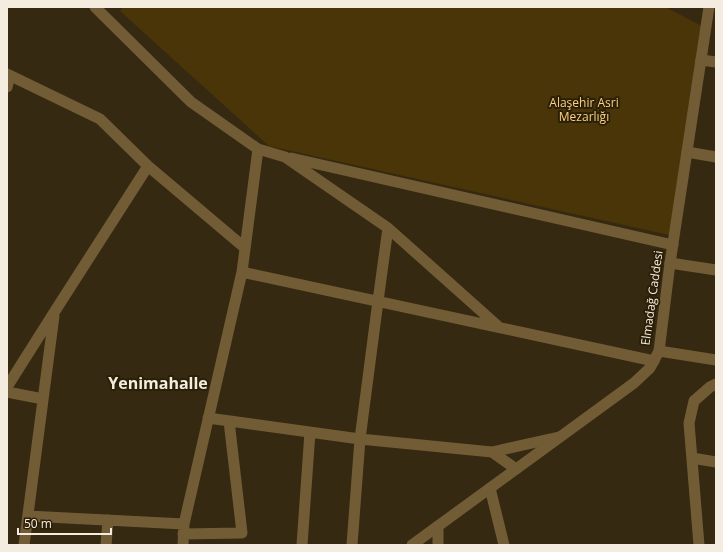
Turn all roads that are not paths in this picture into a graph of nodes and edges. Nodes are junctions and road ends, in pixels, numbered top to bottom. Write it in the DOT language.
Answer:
graph roads {
  1 [pos="95,7"];
  2 [pos="709,7"];
  3 [pos="701,60"];
  4 [pos="716,62"];
  5 [pos="9,75"];
  6 [pos="7,87"];
  7 [pos="258,149"];
  8 [pos="687,152"];
  9 [pos="285,157"];
  10 [pos="716,157"];
  11 [pos="148,166"];
  12 [pos="388,228"];
  13 [pos="673,245"];
  14 [pos="245,248"];
  15 [pos="670,263"];
  16 [pos="716,270"];
  17 [pos="242,272"];
  18 [pos="378,301"];
  19 [pos="55,311"];
  20 [pos="499,327"];
  21 [pos="657,356"];
  22 [pos="716,360"];
  23 [pos="716,384"];
  24 [pos="7,388"];
  25 [pos="7,392"];
  26 [pos="43,399"];
  27 [pos="208,418"];
  28 [pos="229,421"];
  29 [pos="310,432"];
  30 [pos="559,437"];
  31 [pos="360,439"];
  32 [pos="492,452"];
  33 [pos="692,458"];
  34 [pos="716,462"];
  35 [pos="516,469"];
  36 [pos="490,488"];
  37 [pos="28,516"];
  38 [pos="108,520"];
  39 [pos="438,526"];
  40 [pos="183,534"];
  41 [pos="24,545"];
  42 [pos="106,545"];
  43 [pos="302,545"];
  44 [pos="352,545"];
  45 [pos="412,545"];
  46 [pos="438,545"];
  47 [pos="504,545"];
  48 [pos="699,545"];
  1 -- 7 [label="street"];
  2 -- 3 [label="street, Elmadağ Caddesi"];
  3 -- 4 [label="street"];
  3 -- 8 [label="street, Elmadağ Caddesi"];
  5 -- 6 [label="street"];
  5 -- 11 [label="street"];
  7 -- 9 [label="street"];
  7 -- 14 [label="street"];
  8 -- 10 [label="street"];
  8 -- 13 [label="street, Elmadağ Caddesi"];
  9 -- 12 [label="street"];
  9 -- 13 [label="street"];
  11 -- 14 [label="street"];
  11 -- 19 [label="street"];
  12 -- 18 [label="street"];
  12 -- 20 [label="street"];
  13 -- 15 [label="street, Elmadağ Caddesi"];
  14 -- 17 [label="street"];
  15 -- 16 [label="street"];
  15 -- 21 [label="street, Elmadağ Caddesi"];
  17 -- 18 [label="street"];
  17 -- 27 [label="street"];
  18 -- 20 [label="street"];
  18 -- 31 [label="street"];
  19 -- 24 [label="street"];
  19 -- 26 [label="street"];
  20 -- 21 [label="street"];
  21 -- 22 [label="street"];
  21 -- 30 [label="street, Elmadağ Caddesi"];
  23 -- 33 [label="street"];
  25 -- 26 [label="street"];
  26 -- 37 [label="street"];
  27 -- 28 [label="street"];
  27 -- 40 [label="street"];
  28 -- 29 [label="street"];
  28 -- 40 [label="street"];
  29 -- 31 [label="street"];
  29 -- 43 [label="street"];
  30 -- 32 [label="street"];
  30 -- 35 [label="street, Elmadağ Caddesi"];
  31 -- 32 [label="street"];
  31 -- 44 [label="street"];
  32 -- 35 [label="street"];
  33 -- 34 [label="street"];
  33 -- 48 [label="street"];
  35 -- 36 [label="street, Elmadağ Caddesi"];
  36 -- 39 [label="street, Elmadağ Caddesi"];
  36 -- 47 [label="street"];
  37 -- 38 [label="street"];
  37 -- 41 [label="street"];
  38 -- 40 [label="street"];
  38 -- 42 [label="street"];
  39 -- 45 [label="street, Elmadağ Caddesi"];
  39 -- 46 [label="street"];
}
